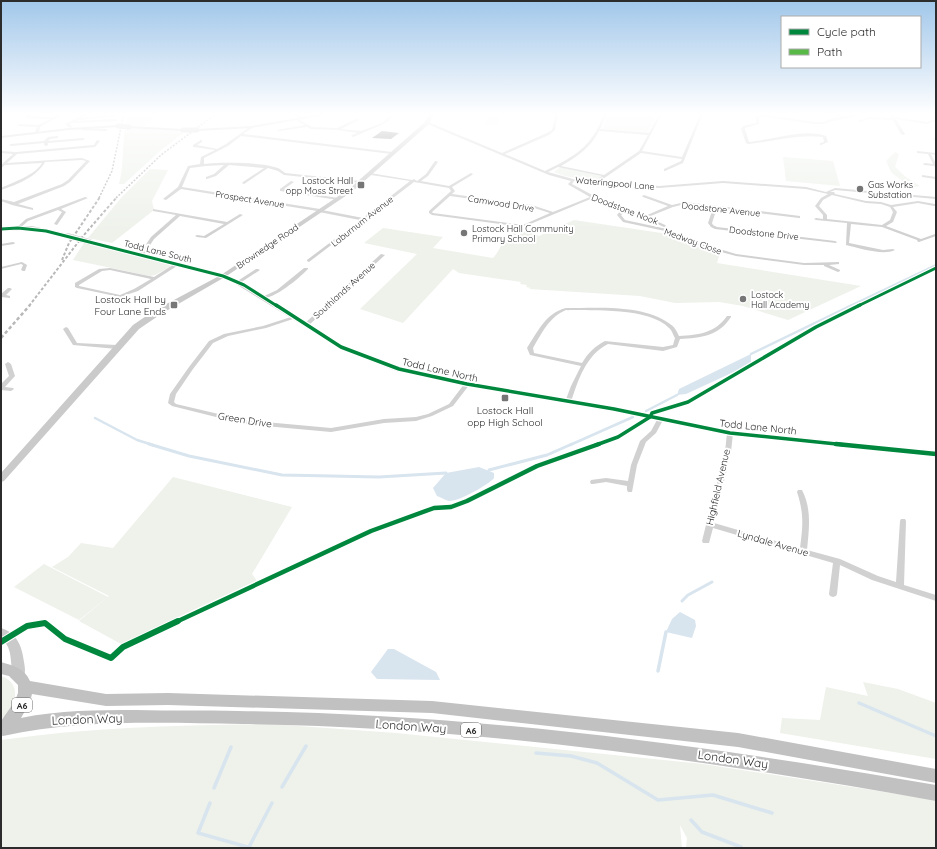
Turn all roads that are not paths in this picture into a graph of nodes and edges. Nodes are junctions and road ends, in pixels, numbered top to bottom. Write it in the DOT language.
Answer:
graph roads {
  1 [pos="10,153"];
  2 [pos="16,153"];
  3 [pos="20,153"];
  4 [pos="213,153"];
  5 [pos="389,153"];
  6 [pos="392,153"];
  7 [pos="499,153"];
  8 [pos="505,153"];
  9 [pos="583,153"];
  10 [pos="639,153"];
  11 [pos="645,153"];
  12 [pos="686,153"];
  13 [pos="925,153"];
  14 [pos="929,153"];
  15 [pos="502,154"];
  16 [pos="936,154"];
  17 [pos="684,158"];
  18 [pos="44,162"];
  19 [pos="436,162"];
  20 [pos="202,164"];
  21 [pos="228,164"];
  22 [pos="925,164"];
  23 [pos="3,166"];
  24 [pos="558,166"];
  25 [pos="935,166"];
  26 [pos="266,168"];
  27 [pos="665,170"];
  28 [pos="545,172"];
  29 [pos="371,174"];
  30 [pos="471,174"];
  31 [pos="605,176"];
  32 [pos="923,176"];
  33 [pos="207,178"];
  34 [pos="936,178"];
  35 [pos="416,180"];
  36 [pos="573,180"];
  37 [pos="292,182"];
  38 [pos="361,182"];
  39 [pos="596,182"];
  40 [pos="244,183"];
  41 [pos="450,187"];
  42 [pos="1,188"];
  43 [pos="180,188"];
  44 [pos="828,192"];
  45 [pos="833,193"];
  46 [pos="449,195"];
  47 [pos="644,196"];
  48 [pos="592,197"];
  49 [pos="86,198"];
  50 [pos="936,198"];
  51 [pos="165,199"];
  52 [pos="338,199"];
  53 [pos="1,200"];
  54 [pos="13,204"];
  55 [pos="934,205"];
  56 [pos="672,206"];
  57 [pos="890,206"];
  58 [pos="715,208"];
  59 [pos="32,209"];
  60 [pos="60,209"];
  61 [pos="154,210"];
  62 [pos="624,210"];
  63 [pos="319,211"];
  64 [pos="553,213"];
  65 [pos="178,214"];
  66 [pos="241,215"];
  67 [pos="645,217"];
  68 [pos="799,217"];
  69 [pos="364,219"];
  70 [pos="816,219"];
  71 [pos="825,220"];
  72 [pos="849,222"];
  73 [pos="228,223"];
  74 [pos="56,224"];
  75 [pos="664,226"];
  76 [pos="883,226"];
  77 [pos="18,228"];
  78 [pos="1,229"];
  79 [pos="936,235"];
  80 [pos="197,236"];
  81 [pos="921,240"];
  82 [pos="835,242"];
  83 [pos="916,242"];
  84 [pos="13,243"];
  85 [pos="1,245"];
  86 [pos="893,250"];
  87 [pos="883,251"];
  88 [pos="141,254"];
  89 [pos="383,255"];
  90 [pos="887,255"];
  91 [pos="29,260"];
  92 [pos="309,261"];
  93 [pos="22,263"];
  94 [pos="837,263"];
  95 [pos="178,264"];
  96 [pos="826,265"];
  97 [pos="1,268"];
  98 [pos="306,269"];
  99 [pos="23,270"];
  100 [pos="258,270"];
  101 [pos="838,271"];
  102 [pos="223,276"];
  103 [pos="154,278"];
  104 [pos="238,282"];
  105 [pos="10,289"];
  106 [pos="2,296"];
  107 [pos="8,297"];
  108 [pos="262,298"];
  109 [pos="294,317"];
  110 [pos="729,317"];
  111 [pos="306,325"];
  112 [pos="66,329"];
  113 [pos="678,338"];
  114 [pos="117,347"];
  115 [pos="8,364"];
  116 [pos="584,364"];
  117 [pos="467,384"];
  118 [pos="1,388"];
  119 [pos="11,389"];
  120 [pos="568,402"];
  121 [pos="660,420"];
  122 [pos="730,433"];
  123 [pos="936,454"];
  124 [pos="1,479"];
  125 [pos="593,482"];
  126 [pos="800,492"];
  127 [pos="903,521"];
  128 [pos="709,524"];
  129 [pos="706,541"];
  130 [pos="803,551"];
  131 [pos="837,561"];
  132 [pos="900,586"];
  133 [pos="833,594"];
  134 [pos="936,598"];
  135 [pos="1,633"];
  136 [pos="1,668"];
  137 [pos="22,680"];
  138 [pos="2,730"];
  139 [pos="936,776"];
  140 [pos="936,794"];
  1 -- 2 [label="street"];
  2 -- 3 [label="street"];
  2 -- 23 [label="street"];
  4 -- 20 [label="street"];
  5 -- 6 [label="street"];
  6 -- 29 [label="main road, Brownedge Road"];
  7 -- 15 [label="street, Wateringpool Lane"];
  8 -- 15 [label="street"];
  9 -- 24 [label="street"];
  10 -- 31 [label="street"];
  11 -- 17 [label="street"];
  12 -- 17 [label="street"];
  13 -- 14 [label="street"];
  14 -- 16 [label="street"];
  14 -- 25 [label="street"];
  15 -- 28 [label="street, Wateringpool Lane"];
  17 -- 27 [label="street"];
  18 -- 23 [label="street"];
  18 -- 42 [label="street"];
  18 -- 54 [label="street"];
  19 -- 35 [label="street, Laburnum Avenue"];
  20 -- 21 [label="street"];
  20 -- 43 [label="street"];
  21 -- 26 [label="street"];
  21 -- 33 [label="street"];
  22 -- 25 [label="street"];
  24 -- 28 [label="street"];
  24 -- 31 [label="street, Wateringpool Lane"];
  26 -- 38 [label="street"];
  26 -- 40 [label="street"];
  28 -- 36 [label="street, Wateringpool Lane"];
  29 -- 35 [label="street"];
  29 -- 38 [label="main road, Brownedge Road"];
  30 -- 41 [label="street"];
  31 -- 39 [label="street"];
  32 -- 34 [label="street"];
  35 -- 41 [label="street"];
  35 -- 69 [label="street, Laburnum Avenue"];
  36 -- 39 [label="street, Wateringpool Lane"];
  36 -- 48 [label="street, Doodstone Nook"];
  37 -- 52 [label="street"];
  38 -- 52 [label="main road, Brownedge Road"];
  39 -- 44 [label="street, Wateringpool Lane"];
  41 -- 46 [label="street"];
  43 -- 51 [label="street"];
  43 -- 63 [label="street, Prospect Avenue"];
  44 -- 45 [label="street"];
  44 -- 50 [label="street"];
  45 -- 57 [label="street"];
  45 -- 71 [label="street"];
  46 -- 64 [label="street, Camwood Drive"];
  46 -- 64 [label="street"];
  47 -- 56 [label="street"];
  48 -- 62 [label="street, Doodstone Nook"];
  48 -- 64 [label="street"];
  49 -- 60 [label="street"];
  52 -- 63 [label="main road, Brownedge Road"];
  53 -- 54 [label="street"];
  54 -- 59 [label="street"];
  55 -- 57 [label="street"];
  56 -- 58 [label="street, Doodstone Avenue"];
  56 -- 67 [label="street, Doodstone Avenue"];
  57 -- 76 [label="street"];
  58 -- 68 [label="street, Doodstone Avenue"];
  58 -- 82 [label="street, Doodstone Drive"];
  60 -- 74 [label="street"];
  60 -- 77 [label="street"];
  61 -- 65 [label="street"];
  62 -- 67 [label="street, Doodstone Nook"];
  62 -- 96 [label="street, Medway Close"];
  63 -- 69 [label="street, Prospect Avenue"];
  63 -- 102 [label="main road, Brownedge Road"];
  65 -- 73 [label="street"];
  65 -- 88 [label="street"];
  66 -- 73 [label="street"];
  67 -- 75 [label="street, Doodstone Nook"];
  69 -- 92 [label="street, Laburnum Avenue"];
  70 -- 71 [label="street"];
  71 -- 72 [label="street"];
  72 -- 76 [label="street"];
  72 -- 87 [label="street"];
  73 -- 80 [label="street"];
  76 -- 81 [label="street"];
  77 -- 78 [label="street"];
  77 -- 88 [label="street, Todd Lane South, bridge"];
  79 -- 81 [label="street"];
  81 -- 83 [label="street"];
  84 -- 85 [label="street"];
  86 -- 87 [label="street"];
  87 -- 90 [label="street"];
  88 -- 95 [label="street, Todd Lane South"];
  89 -- 111 [label="street, Southlands Avenue"];
  91 -- 93 [label="street"];
  93 -- 97 [label="street"];
  93 -- 99 [label="street"];
  94 -- 96 [label="street, Medway Close"];
  95 -- 102 [label="street, Todd Lane South"];
  95 -- 103 [label="street"];
  96 -- 101 [label="street, Medway Close"];
  98 -- 108 [label="street"];
  100 -- 104 [label="street"];
  102 -- 104 [label="street, Todd Lane North"];
  102 -- 114 [label="main road, Brownedge Road"];
  103 -- 103 [label="street"];
  104 -- 108 [label="street, Todd Lane North"];
  105 -- 106 [label="street"];
  106 -- 107 [label="street"];
  108 -- 109 [label="street, Todd Lane North"];
  109 -- 111 [label="street, Todd Lane North"];
  109 -- 117 [label="street, Green Drive"];
  110 -- 113 [label="street"];
  111 -- 117 [label="street, Todd Lane North"];
  112 -- 114 [label="street"];
  113 -- 116 [label="street"];
  113 -- 116 [label="street"];
  114 -- 124 [label="main road, Brownedge Road"];
  115 -- 118 [label="street"];
  116 -- 120 [label="street"];
  117 -- 120 [label="street, Todd Lane North"];
  118 -- 119 [label="street"];
  120 -- 121 [label="street, Todd Lane North"];
  121 -- 122 [label="street, Todd Lane North"];
  121 -- 125 [label="street"];
  122 -- 123 [label="street, Todd Lane North"];
  122 -- 128 [label="street, Highfield Avenue"];
  126 -- 130 [label="street"];
  127 -- 132 [label="street"];
  128 -- 129 [label="street, Highfield Avenue"];
  128 -- 130 [label="street, Lyndale Avenue"];
  130 -- 131 [label="street, Lyndale Avenue"];
  131 -- 132 [label="street, Lyndale Avenue"];
  131 -- 133 [label="street"];
  132 -- 134 [label="street, Lyndale Avenue"];
  135 -- 137 [label="main road"];
  136 -- 137 [label="highway, A6"];
  137 -- 138 [label="highway, A6"];
  137 -- 139 [label="highway, London Way / A6"];
  138 -- 140 [label="highway, London Way / A6"];
}
